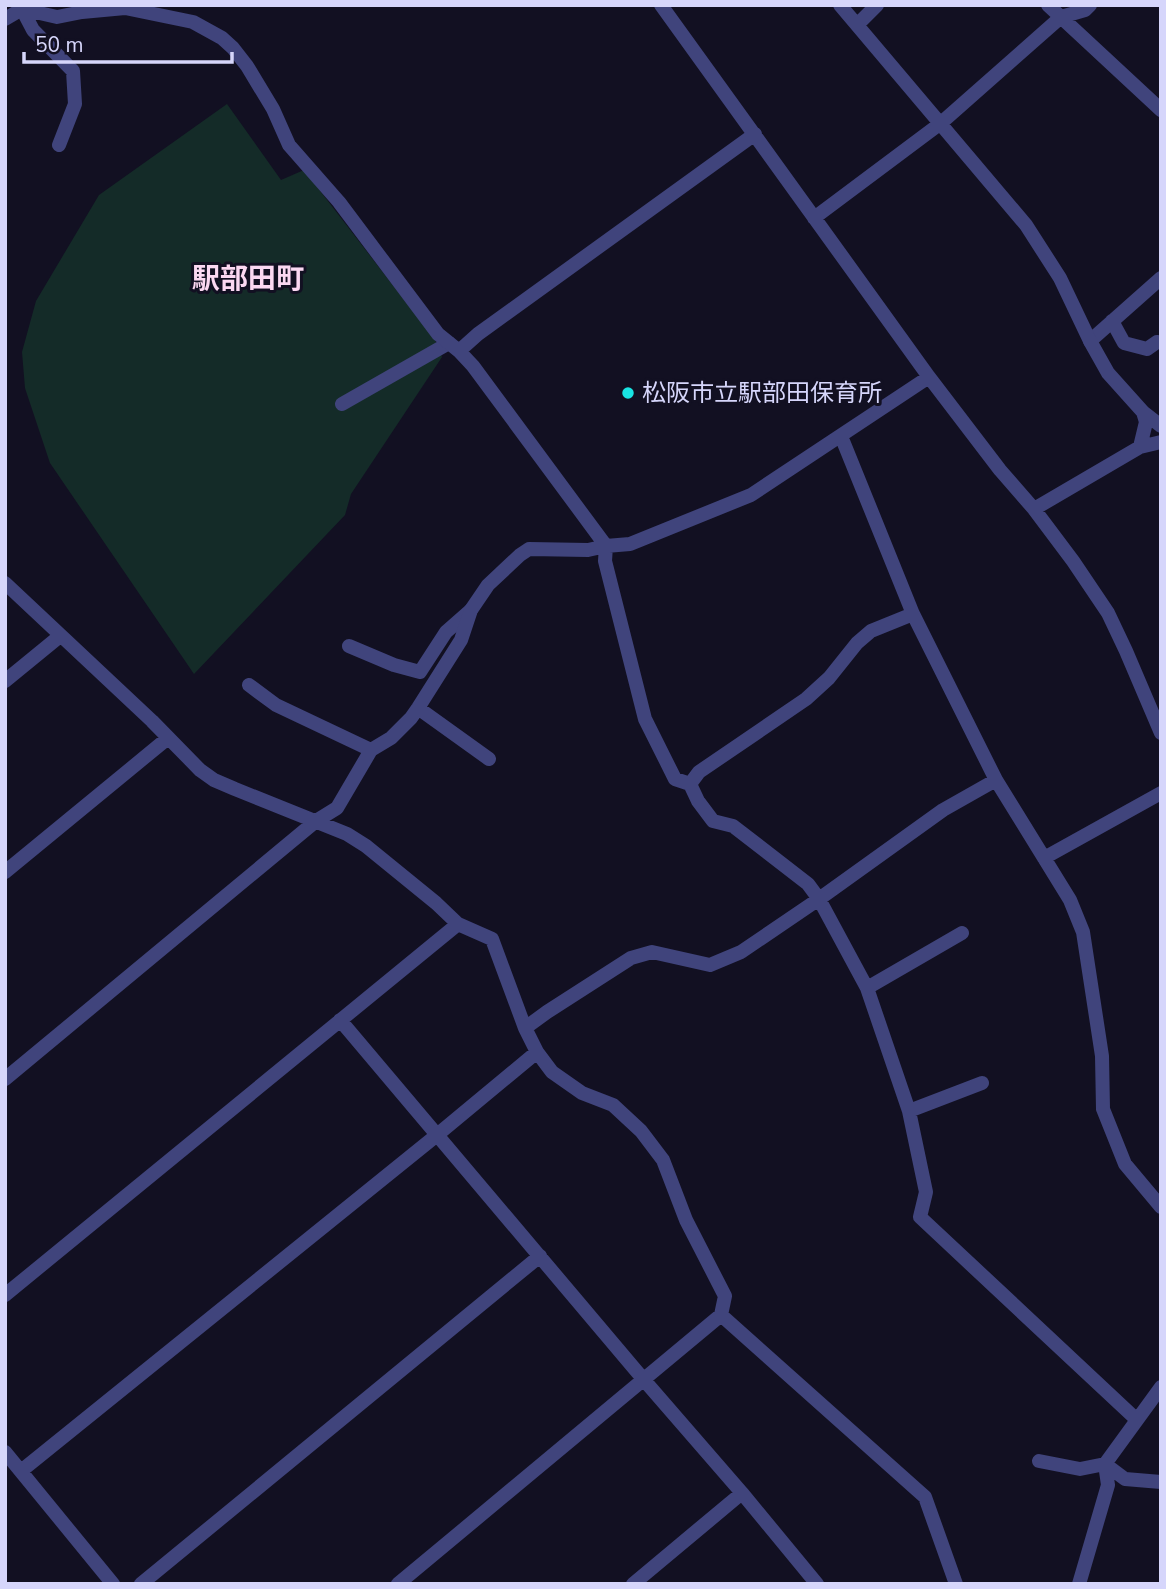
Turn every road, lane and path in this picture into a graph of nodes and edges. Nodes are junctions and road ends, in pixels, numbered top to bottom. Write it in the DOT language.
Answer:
graph roads {
  1 [pos="661,5"];
  2 [pos="840,5"];
  3 [pos="877,5"];
  4 [pos="1048,5"];
  5 [pos="1090,5"];
  6 [pos="24,7"];
  7 [pos="1061,17"];
  8 [pos="5,19"];
  9 [pos="858,24"];
  10 [pos="1161,110"];
  11 [pos="941,123"];
  12 [pos="755,134"];
  13 [pos="59,145"];
  14 [pos="814,218"];
  15 [pos="1161,278"];
  16 [pos="1112,321"];
  17 [pos="1090,341"];
  18 [pos="1157,342"];
  19 [pos="454,347"];
  20 [pos="929,377"];
  21 [pos="342,404"];
  22 [pos="1143,412"];
  23 [pos="1161,426"];
  24 [pos="841,436"];
  25 [pos="1161,442"];
  26 [pos="1140,447"];
  27 [pos="1034,509"];
  28 [pos="607,546"];
  29 [pos="5,583"];
  30 [pos="471,610"];
  31 [pos="913,614"];
  32 [pos="61,636"];
  33 [pos="349,646"];
  34 [pos="5,681"];
  35 [pos="248,685"];
  36 [pos="418,708"];
  37 [pos="1161,733"];
  38 [pos="168,738"];
  39 [pos="371,750"];
  40 [pos="489,760"];
  41 [pos="996,780"];
  42 [pos="690,784"];
  43 [pos="1161,793"];
  44 [pos="316,821"];
  45 [pos="1044,858"];
  46 [pos="5,872"];
  47 [pos="819,899"];
  48 [pos="458,924"];
  49 [pos="962,933"];
  50 [pos="867,988"];
  51 [pos="340,1020"];
  52 [pos="525,1028"];
  53 [pos="537,1052"];
  54 [pos="5,1079"];
  55 [pos="982,1083"];
  56 [pos="909,1111"];
  57 [pos="437,1135"];
  58 [pos="1161,1207"];
  59 [pos="540,1256"];
  60 [pos="5,1295"];
  61 [pos="722,1315"];
  62 [pos="644,1380"];
  63 [pos="1161,1387"];
  64 [pos="1137,1420"];
  65 [pos="5,1452"];
  66 [pos="1039,1461"];
  67 [pos="1105,1465"];
  68 [pos="21,1471"];
  69 [pos="1161,1482"];
  70 [pos="741,1493"];
  71 [pos="113,1584"];
  72 [pos="141,1584"];
  73 [pos="398,1584"];
  74 [pos="634,1584"];
  75 [pos="817,1584"];
  76 [pos="956,1584"];
  77 [pos="1079,1584"];
  1 -- 12 [label="street"];
  2 -- 9 [label="street"];
  3 -- 9 [label="street"];
  4 -- 7 [label="street"];
  5 -- 7 [label="street"];
  6 -- 8 [label="street"];
  6 -- 13 [label="street"];
  6 -- 19 [label="street"];
  7 -- 10 [label="street"];
  7 -- 11 [label="street"];
  9 -- 11 [label="street"];
  11 -- 14 [label="street"];
  11 -- 17 [label="street"];
  12 -- 14 [label="street"];
  12 -- 19 [label="street"];
  14 -- 20 [label="street"];
  15 -- 16 [label="street"];
  16 -- 17 [label="street"];
  16 -- 18 [label="street"];
  17 -- 22 [label="street"];
  19 -- 21 [label="street"];
  19 -- 28 [label="street"];
  20 -- 24 [label="street"];
  20 -- 27 [label="street"];
  22 -- 23 [label="street"];
  22 -- 26 [label="street"];
  24 -- 28 [label="street"];
  24 -- 31 [label="street"];
  25 -- 26 [label="street"];
  26 -- 27 [label="street"];
  27 -- 37 [label="street"];
  28 -- 30 [label="street"];
  28 -- 42 [label="street"];
  29 -- 32 [label="street"];
  30 -- 33 [label="street"];
  30 -- 36 [label="street"];
  31 -- 41 [label="street"];
  31 -- 42 [label="street"];
  32 -- 34 [label="street"];
  32 -- 38 [label="street"];
  35 -- 39 [label="street"];
  36 -- 39 [label="street"];
  36 -- 40 [label="street"];
  38 -- 44 [label="street"];
  38 -- 46 [label="street"];
  39 -- 44 [label="street"];
  41 -- 45 [label="street"];
  41 -- 47 [label="street"];
  42 -- 47 [label="street"];
  43 -- 45 [label="street"];
  44 -- 48 [label="street"];
  44 -- 54 [label="street"];
  45 -- 58 [label="street"];
  47 -- 50 [label="street"];
  47 -- 52 [label="street"];
  48 -- 51 [label="street"];
  48 -- 52 [label="street"];
  49 -- 50 [label="street"];
  50 -- 56 [label="street"];
  51 -- 57 [label="street"];
  51 -- 60 [label="street"];
  52 -- 53 [label="street"];
  53 -- 57 [label="street"];
  53 -- 61 [label="street"];
  55 -- 56 [label="street"];
  56 -- 64 [label="street"];
  57 -- 59 [label="street"];
  57 -- 68 [label="street"];
  59 -- 62 [label="street"];
  59 -- 72 [label="street"];
  61 -- 62 [label="street"];
  61 -- 76 [label="street"];
  62 -- 70 [label="street"];
  62 -- 73 [label="street"];
  63 -- 64 [label="street"];
  64 -- 67 [label="street"];
  65 -- 68 [label="street"];
  66 -- 67 [label="street"];
  67 -- 69 [label="street"];
  67 -- 77 [label="street"];
  68 -- 71 [label="street"];
  70 -- 74 [label="street"];
  70 -- 75 [label="street"];
}
